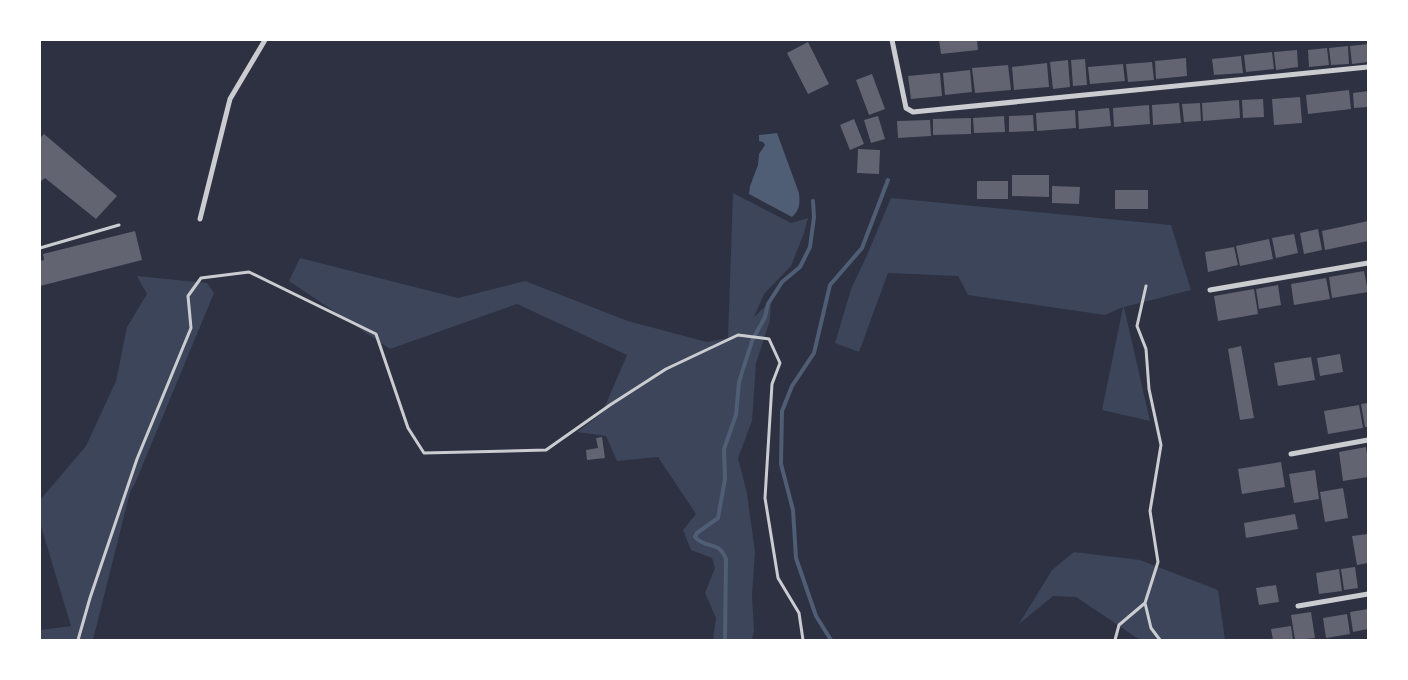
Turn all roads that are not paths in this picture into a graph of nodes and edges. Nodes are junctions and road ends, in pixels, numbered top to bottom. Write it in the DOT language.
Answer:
graph roads {
  1 [pos="265,40"];
  2 [pos="892,40"];
  3 [pos="1368,67"];
  4 [pos="200,219"];
  5 [pos="119,225"];
  6 [pos="40,248"];
  7 [pos="1368,263"];
  8 [pos="1146,286"];
  9 [pos="1210,290"];
  10 [pos="1368,440"];
  11 [pos="1291,454"];
  12 [pos="1368,594"];
  13 [pos="1145,603"];
  14 [pos="1298,606"];
  15 [pos="78,640"];
  16 [pos="803,640"];
  17 [pos="1115,640"];
  18 [pos="1160,640"];
  1 -- 4 [label="street"];
  2 -- 3 [label="street"];
  5 -- 6 [label="lane"];
  7 -- 9 [label="street"];
  8 -- 13 [label="lane"];
  10 -- 11 [label="street"];
  12 -- 14 [label="street"];
  13 -- 17 [label="lane"];
  13 -- 18 [label="lane"];
  15 -- 16 [label="lane"];
}
